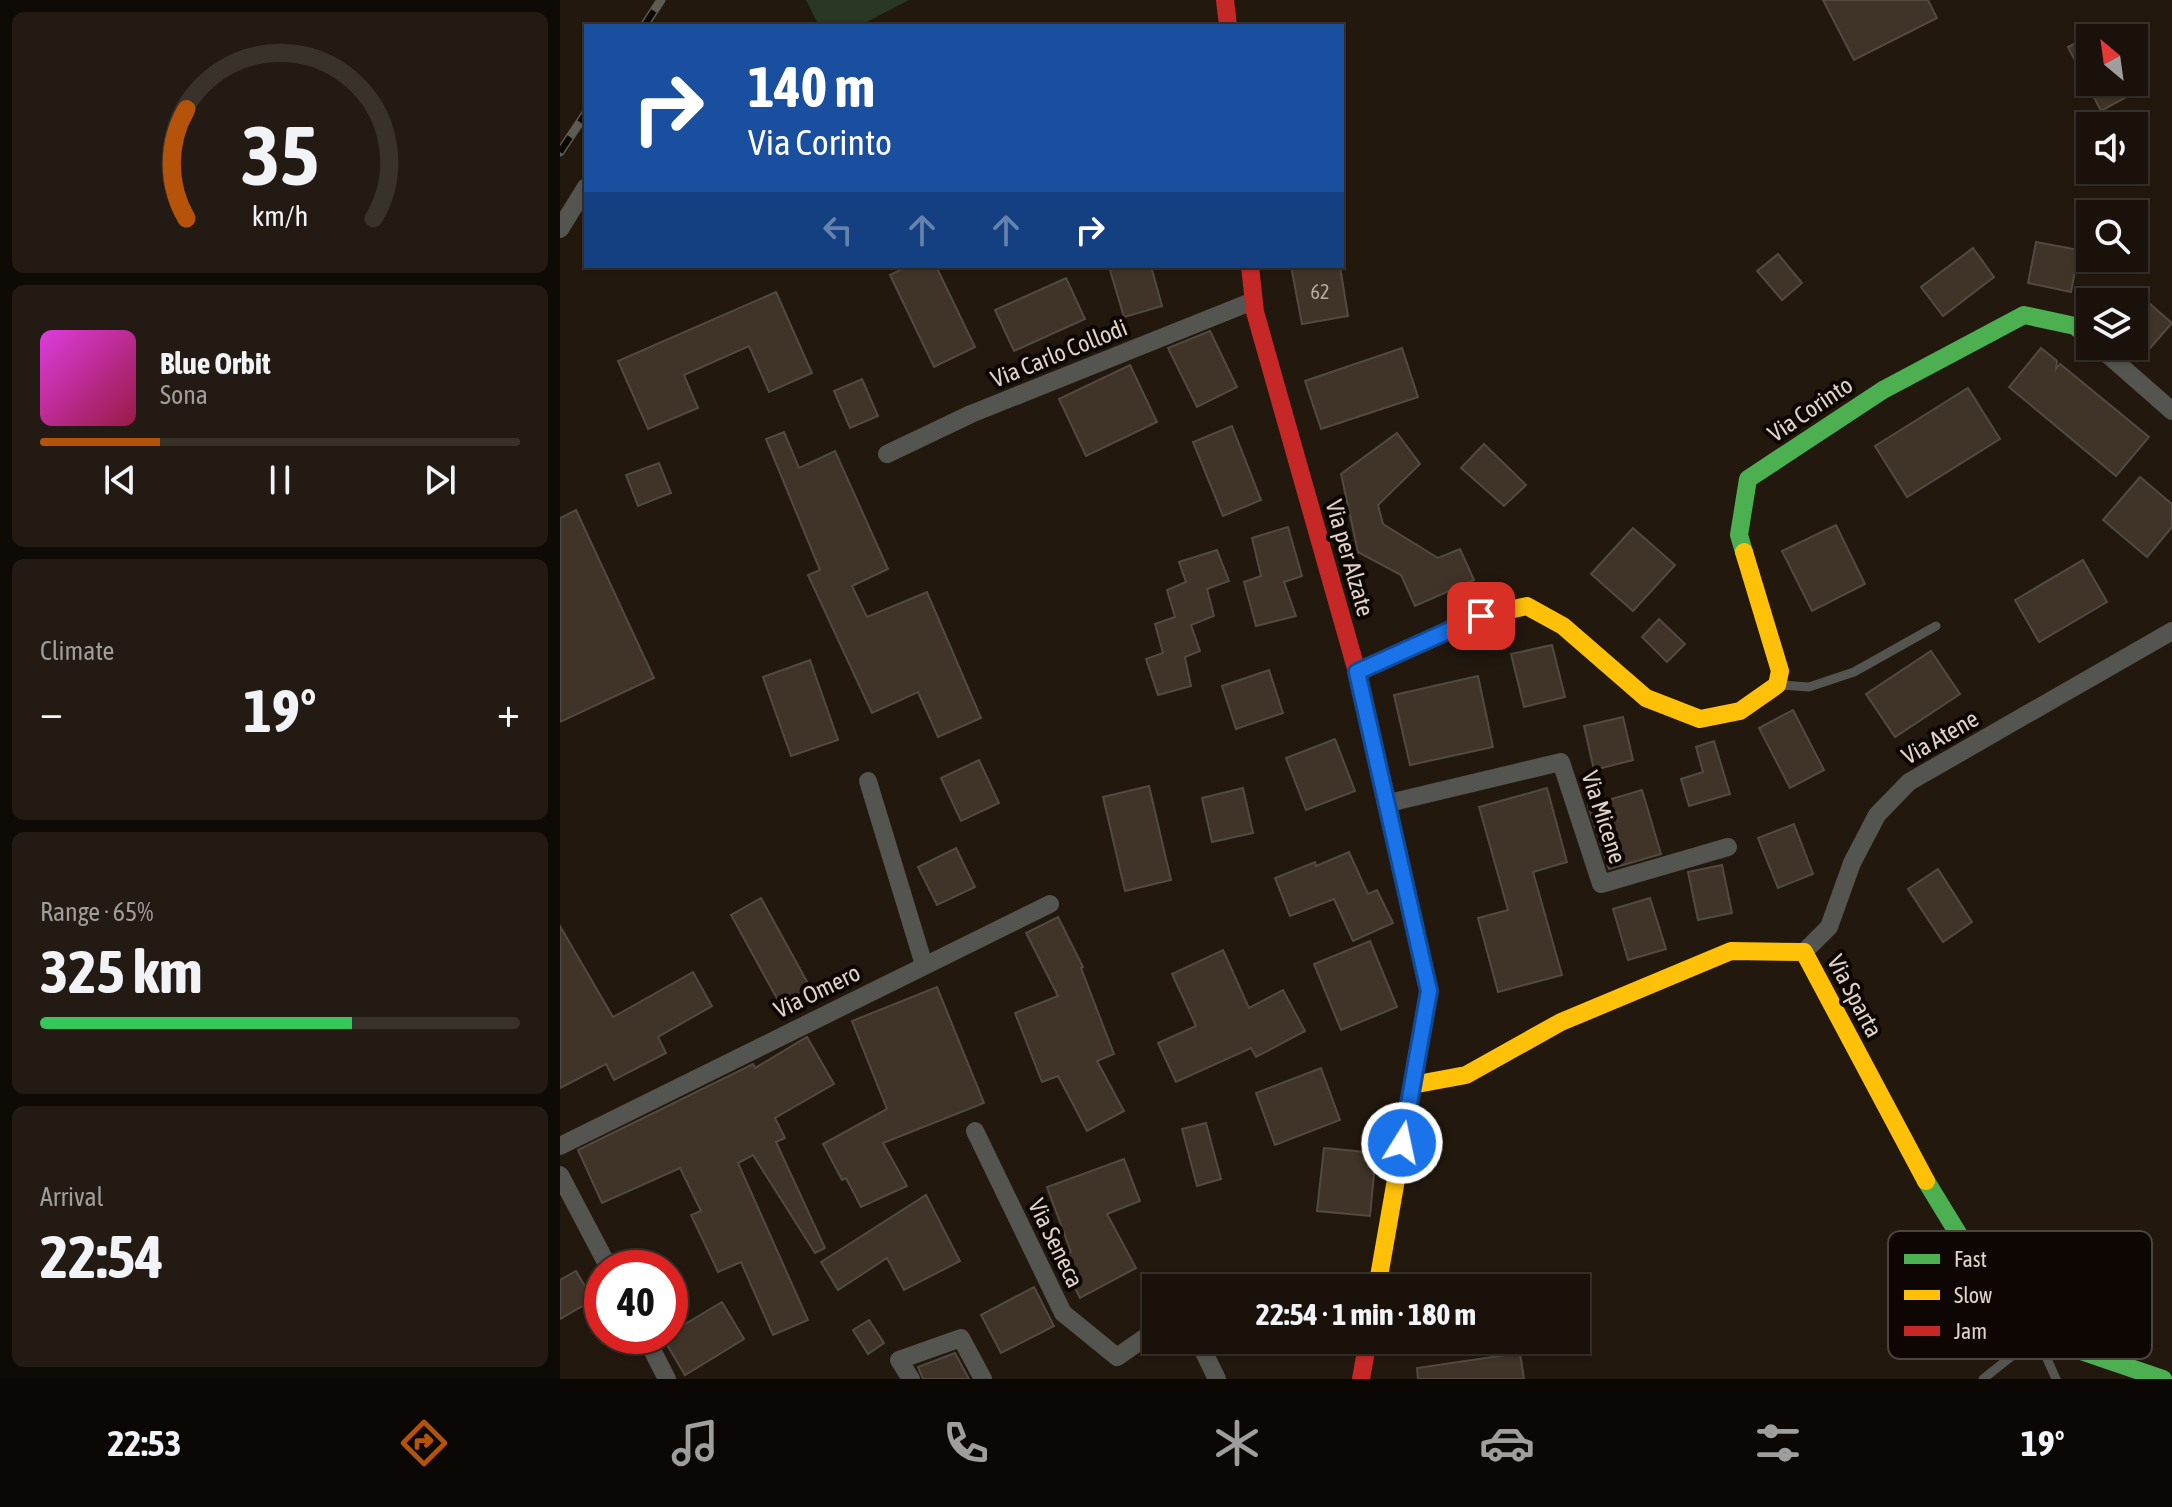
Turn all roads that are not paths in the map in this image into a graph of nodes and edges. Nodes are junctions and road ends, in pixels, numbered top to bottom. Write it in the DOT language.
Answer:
graph roads {
  1 [pos="1225,0"];
  2 [pos="1228,24"];
  3 [pos="584,190"];
  4 [pos="560,229"];
  5 [pos="1250,268"];
  6 [pos="1253,301"];
  7 [pos="2076,327"];
  8 [pos="2114,360"];
  9 [pos="2172,411"];
  10 [pos="887,454"];
  11 [pos="1936,626"];
  12 [pos="2172,631"];
  13 [pos="1357,672"];
  14 [pos="1777,685"];
  15 [pos="868,781"];
  16 [pos="1389,803"];
  17 [pos="1728,847"];
  18 [pos="1050,904"];
  19 [pos="1804,952"];
  20 [pos="924,965"];
  21 [pos="1412,1085"];
  22 [pos="975,1131"];
  23 [pos="560,1146"];
  24 [pos="560,1175"];
  25 [pos="1956,1231"];
  26 [pos="600,1250"];
  27 [pos="1379,1274"];
  28 [pos="1142,1340"];
  29 [pos="654,1354"];
  30 [pos="1205,1354"];
  31 [pos="1365,1354"];
  32 [pos="2008,1359"];
  33 [pos="2047,1359"];
  34 [pos="2104,1359"];
  35 [pos="667,1379"];
  36 [pos="911,1379"];
  37 [pos="983,1379"];
  38 [pos="1217,1379"];
  39 [pos="1361,1379"];
  40 [pos="1983,1379"];
  41 [pos="2056,1379"];
  42 [pos="2163,1379"];
  1 -- 2 [label="street"];
  3 -- 4 [label="street"];
  5 -- 6 [label="street, Via per Alzate"];
  6 -- 10 [label="street, Via Carlo Collodi"];
  6 -- 13 [label="street, Via per Alzate"];
  7 -- 14 [label="street, Via Corinto"];
  8 -- 9 [label="street"];
  11 -- 14 [label="lane"];
  12 -- 19 [label="street, Via Atene"];
  13 -- 14 [label="street"];
  13 -- 16 [label="street, Via per Alzate"];
  15 -- 20 [label="street"];
  16 -- 17 [label="street, Via Micene"];
  16 -- 21 [label="street, Via per Alzate"];
  18 -- 20 [label="street, Via Omero"];
  19 -- 21 [label="street, Via Sparta"];
  19 -- 25 [label="street, Via Sparta"];
  20 -- 23 [label="street, Via Omero"];
  21 -- 27 [label="street, Via per Alzate"];
  22 -- 28 [label="street, Via Seneca"];
  24 -- 26 [label="street"];
  29 -- 35 [label="street"];
  30 -- 38 [label="street"];
  31 -- 39 [label="street"];
  32 -- 40 [label="lane"];
  33 -- 41 [label="lane, Via Sparta"];
  34 -- 42 [label="street, Via Sparta"];
  36 -- 37 [label="street"];
}
